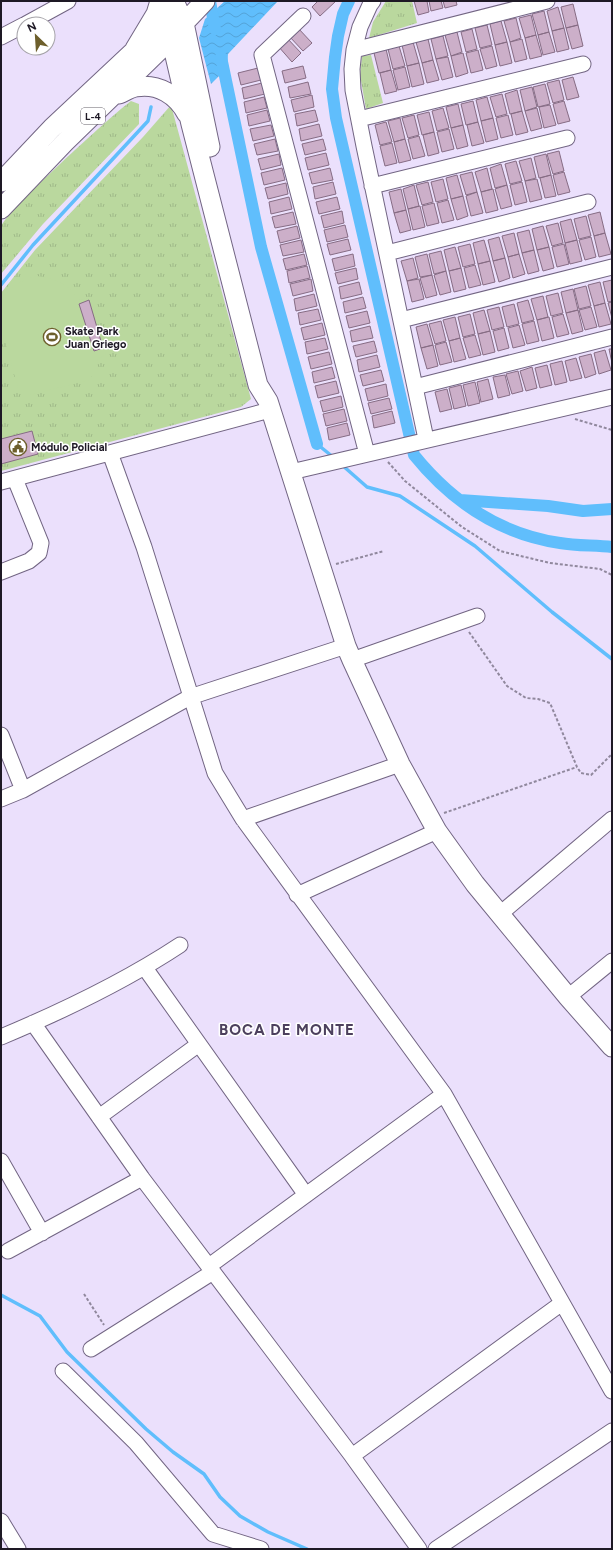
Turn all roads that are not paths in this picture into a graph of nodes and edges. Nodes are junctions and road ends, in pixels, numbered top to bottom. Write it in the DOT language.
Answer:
graph roads {
  1 [pos="68,1"];
  2 [pos="160,1"];
  3 [pos="165,1"];
  4 [pos="174,1"];
  5 [pos="373,1"];
  6 [pos="547,1"];
  7 [pos="202,4"];
  8 [pos="40,16"];
  9 [pos="303,16"];
  10 [pos="16,29"];
  11 [pos="175,31"];
  12 [pos="1,37"];
  13 [pos="354,50"];
  14 [pos="132,53"];
  15 [pos="583,64"];
  16 [pos="112,98"];
  17 [pos="359,119"];
  18 [pos="191,124"];
  19 [pos="567,138"];
  20 [pos="1,182"];
  21 [pos="372,186"];
  22 [pos="588,202"];
  23 [pos="1,209"];
  24 [pos="387,253"];
  25 [pos="612,267"];
  26 [pos="401,320"];
  27 [pos="612,337"];
  28 [pos="415,387"];
  29 [pos="612,397"];
  30 [pos="269,406"];
  31 [pos="426,440"];
  32 [pos="378,451"];
  33 [pos="110,453"];
  34 [pos="299,470"];
  35 [pos="8,480"];
  36 [pos="1,572"];
  37 [pos="477,616"];
  38 [pos="349,653"];
  39 [pos="190,697"];
  40 [pos="1,735"];
  41 [pos="400,764"];
  42 [pos="24,790"];
  43 [pos="1,799"];
  44 [pos="243,819"];
  45 [pos="612,819"];
  46 [pos="433,825"];
  47 [pos="297,895"];
  48 [pos="500,914"];
  49 [pos="180,945"];
  50 [pos="612,961"];
  51 [pos="145,968"];
  52 [pos="568,997"];
  53 [pos="33,1023"];
  54 [pos="1,1037"];
  55 [pos="199,1044"];
  56 [pos="612,1047"];
  57 [pos="444,1094"];
  58 [pos="99,1117"];
  59 [pos="1,1161"];
  60 [pos="142,1178"];
  61 [pos="306,1195"];
  62 [pos="42,1233"];
  63 [pos="8,1251"];
  64 [pos="211,1269"];
  65 [pos="562,1303"];
  66 [pos="91,1349"];
  67 [pos="64,1371"];
  68 [pos="612,1391"];
  69 [pos="612,1431"];
  70 [pos="352,1456"];
  71 [pos="1,1522"];
  72 [pos="18,1549"];
  73 [pos="261,1549"];
  74 [pos="419,1549"];
  75 [pos="436,1549"];
  1 -- 8 [label="street"];
  2 -- 14 [label="main road"];
  3 -- 11 [label="main road"];
  4 -- 11 [label="main road"];
  5 -- 13 [label="street"];
  6 -- 13 [label="street"];
  7 -- 11 [label="main road, L-4"];
  9 -- 32 [label="street"];
  10 -- 12 [label="street"];
  11 -- 14 [label="main road, L-4"];
  11 -- 16 [label="main road, L-4"];
  11 -- 18 [label="main road"];
  11 -- 30 [label="main road"];
  13 -- 17 [label="street"];
  14 -- 20 [label="main road, L-4"];
  15 -- 17 [label="street"];
  16 -- 18 [label="main road"];
  16 -- 23 [label="main road, L-4"];
  17 -- 21 [label="street"];
  18 -- 30 [label="main road"];
  19 -- 21 [label="street"];
  21 -- 24 [label="street"];
  22 -- 24 [label="street"];
  24 -- 26 [label="street"];
  25 -- 26 [label="street"];
  26 -- 28 [label="street"];
  27 -- 28 [label="street"];
  28 -- 31 [label="street"];
  29 -- 31 [label="street"];
  30 -- 33 [label="street"];
  30 -- 34 [label="main road"];
  31 -- 32 [label="street"];
  32 -- 34 [label="street"];
  33 -- 35 [label="street"];
  33 -- 39 [label="street"];
  34 -- 38 [label="main road"];
  35 -- 36 [label="street"];
  37 -- 38 [label="street"];
  38 -- 39 [label="street"];
  38 -- 41 [label="main road"];
  39 -- 42 [label="street"];
  39 -- 44 [label="street"];
  40 -- 42 [label="street"];
  41 -- 44 [label="street"];
  41 -- 46 [label="main road"];
  42 -- 43 [label="street"];
  44 -- 47 [label="street"];
  45 -- 48 [label="street"];
  46 -- 47 [label="street"];
  46 -- 48 [label="main road"];
  47 -- 57 [label="street"];
  48 -- 52 [label="main road"];
  49 -- 51 [label="street"];
  50 -- 52 [label="street"];
  51 -- 53 [label="street"];
  51 -- 55 [label="street"];
  52 -- 56 [label="main road"];
  53 -- 54 [label="street"];
  53 -- 58 [label="street"];
  55 -- 58 [label="street"];
  55 -- 61 [label="street"];
  57 -- 61 [label="street"];
  57 -- 65 [label="street"];
  58 -- 60 [label="street"];
  59 -- 62 [label="street"];
  60 -- 62 [label="street"];
  60 -- 64 [label="street"];
  61 -- 64 [label="street"];
  62 -- 63 [label="street"];
  64 -- 66 [label="street"];
  64 -- 70 [label="street"];
  65 -- 68 [label="street"];
  65 -- 70 [label="street"];
  67 -- 73 [label="street"];
  69 -- 75 [label="street"];
  70 -- 74 [label="street"];
  71 -- 72 [label="street"];
}
